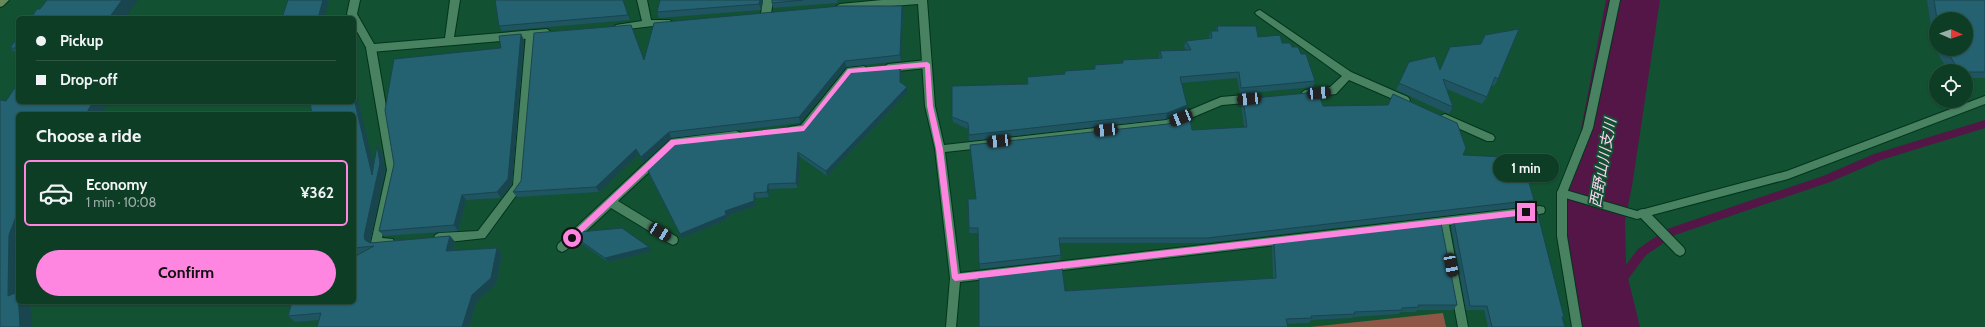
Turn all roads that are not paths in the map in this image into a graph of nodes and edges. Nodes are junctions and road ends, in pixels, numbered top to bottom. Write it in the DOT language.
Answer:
graph roads {
  1 [pos="4,0"];
  2 [pos="355,0"];
  3 [pos="455,0"];
  4 [pos="642,0"];
  5 [pos="768,0"];
  6 [pos="922,0"];
  7 [pos="1615,0"];
  8 [pos="0,4"];
  9 [pos="828,8"];
  10 [pos="1260,13"];
  11 [pos="766,14"];
  12 [pos="353,16"];
  13 [pos="356,21"];
  14 [pos="678,22"];
  15 [pos="647,24"];
  16 [pos="608,28"];
  17 [pos="554,32"];
  18 [pos="531,34"];
  19 [pos="449,41"];
  20 [pos="371,48"];
  21 [pos="927,64"];
  22 [pos="1348,75"];
  23 [pos="1296,95"];
  24 [pos="1266,97"];
  25 [pos="1985,100"];
  26 [pos="1412,103"];
  27 [pos="1434,113"];
  28 [pos="781,131"];
  29 [pos="743,135"];
  30 [pos="1490,138"];
  31 [pos="940,149"];
  32 [pos="1562,193"];
  33 [pos="610,202"];
  34 [pos="1540,210"];
  35 [pos="1643,213"];
  36 [pos="1443,222"];
  37 [pos="428,239"];
  38 [pos="673,240"];
  39 [pos="398,241"];
  40 [pos="562,247"];
  41 [pos="1680,251"];
  42 [pos="955,278"];
  43 [pos="951,327"];
  44 [pos="1463,327"];
  45 [pos="1577,327"];
  1 -- 8 [label="main road"];
  2 -- 12 [label="street"];
  3 -- 19 [label="street"];
  4 -- 15 [label="street"];
  5 -- 11 [label="street"];
  6 -- 9 [label="street"];
  6 -- 21 [label="street"];
  7 -- 32 [label="street"];
  10 -- 22 [label="street"];
  13 -- 20 [label="street"];
  14 -- 15 [label="street"];
  15 -- 16 [label="street"];
  17 -- 18 [label="street"];
  18 -- 19 [label="street"];
  18 -- 37 [label="street"];
  19 -- 20 [label="street"];
  20 -- 39 [label="street"];
  21 -- 28 [label="street"];
  21 -- 31 [label="street"];
  22 -- 23 [label="street"];
  22 -- 26 [label="street"];
  24 -- 31 [label="street"];
  25 -- 35 [label="street"];
  27 -- 30 [label="street"];
  29 -- 33 [label="street"];
  31 -- 42 [label="street"];
  32 -- 35 [label="street"];
  32 -- 45 [label="street"];
  33 -- 38 [label="street"];
  33 -- 40 [label="street"];
  34 -- 36 [label="street"];
  35 -- 41 [label="street"];
  36 -- 42 [label="street"];
  36 -- 44 [label="street"];
  42 -- 43 [label="street"];
}
